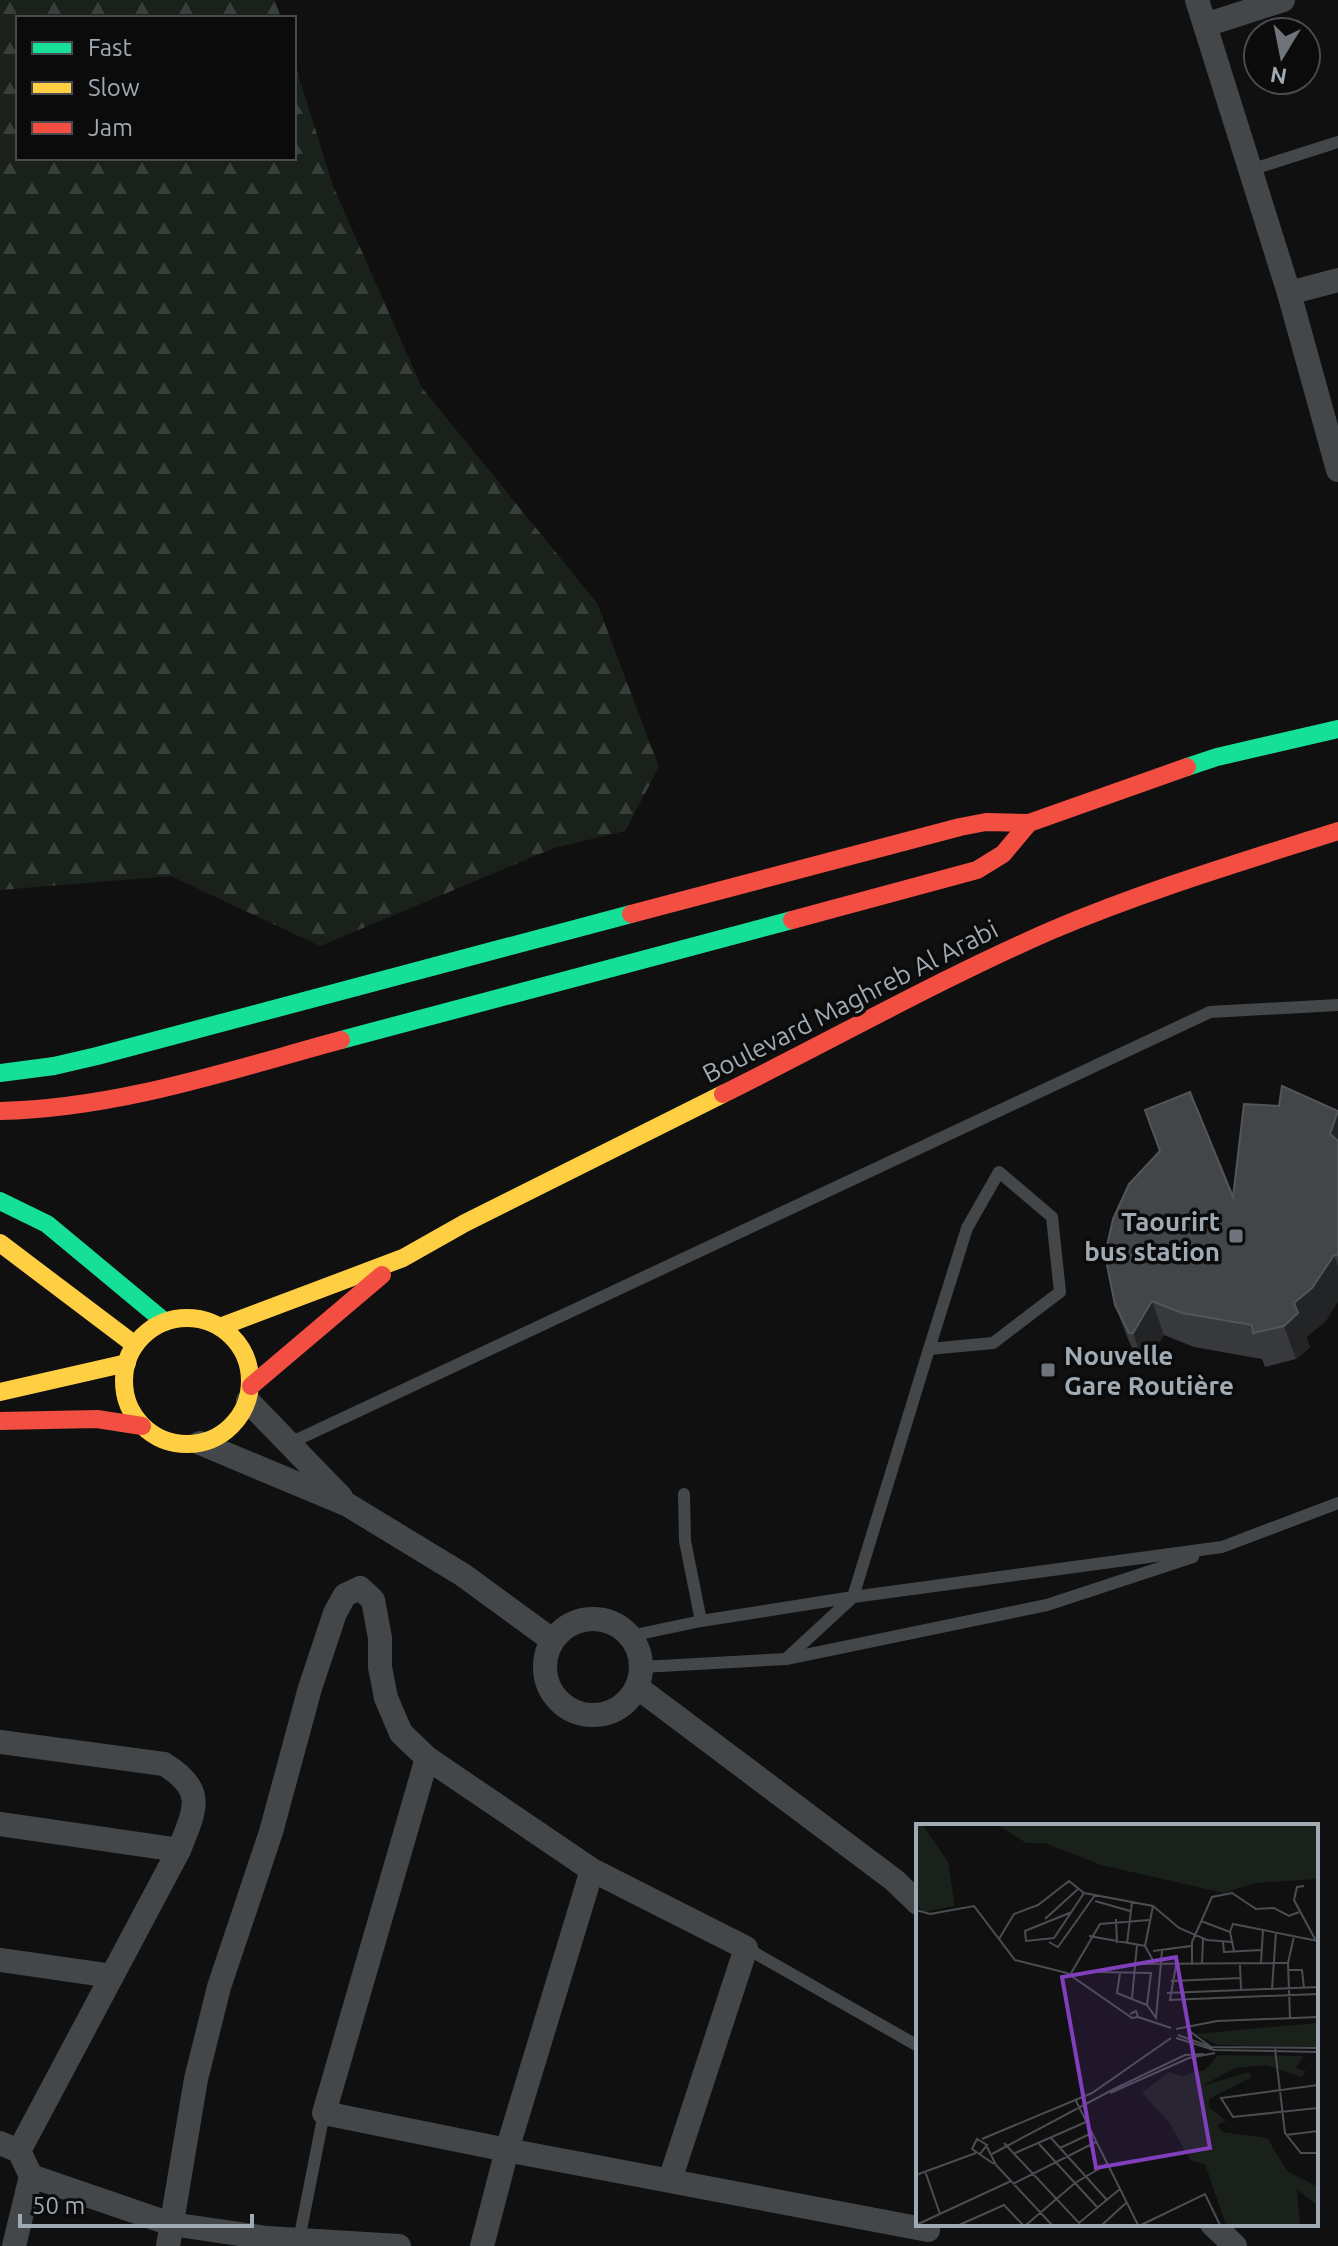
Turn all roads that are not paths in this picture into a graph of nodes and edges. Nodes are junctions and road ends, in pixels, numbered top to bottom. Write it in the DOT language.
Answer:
graph roads {
  1 [pos="1197,0"];
  2 [pos="1283,0"];
  3 [pos="1205,25"];
  4 [pos="1338,142"];
  5 [pos="1250,170"];
  6 [pos="1338,280"];
  7 [pos="1289,293"];
  8 [pos="1328,401"];
  9 [pos="1338,470"];
  10 [pos="1338,729"];
  11 [pos="1029,823"];
  12 [pos="1338,831"];
  13 [pos="1338,1005"];
  14 [pos="0,1073"];
  15 [pos="0,1111"];
  16 [pos="0,1201"];
  17 [pos="0,1243"];
  18 [pos="403,1258"];
  19 [pos="165,1322"];
  20 [pos="220,1327"];
  21 [pos="135,1345"];
  22 [pos="929,1349"];
  23 [pos="127,1363"];
  24 [pos="5,1368"];
  25 [pos="7,1391"];
  26 [pos="250,1393"];
  27 [pos="0,1421"];
  28 [pos="142,1426"];
  29 [pos="200,1443"];
  30 [pos="290,1443"];
  31 [pos="684,1494"];
  32 [pos="1338,1503"];
  33 [pos="348,1505"];
  34 [pos="1222,1547"];
  35 [pos="853,1597"];
  36 [pos="701,1621"];
  37 [pos="630,1636"];
  38 [pos="552,1640"];
  39 [pos="786,1659"];
  40 [pos="639,1677"];
  41 [pos="0,1742"];
  42 [pos="427,1758"];
  43 [pos="0,1824"];
  44 [pos="179,1850"];
  45 [pos="592,1870"];
  46 [pos="916,1901"];
  47 [pos="746,1948"];
  48 [pos="0,1960"];
  49 [pos="112,1976"];
  50 [pos="916,2045"];
  51 [pos="324,2113"];
  52 [pos="9,2147"];
  53 [pos="507,2150"];
  54 [pos="31,2176"];
  55 [pos="670,2180"];
  56 [pos="1214,2226"];
  57 [pos="928,2230"];
  58 [pos="170,2235"];
  59 [pos="299,2240"];
  60 [pos="267,2242"];
  61 [pos="14,2246"];
  62 [pos="399,2246"];
  63 [pos="482,2246"];
  64 [pos="1235,2246"];
  1 -- 3 [label="street"];
  2 -- 3 [label="street"];
  3 -- 5 [label="street"];
  4 -- 5 [label="lane"];
  5 -- 7 [label="street"];
  6 -- 7 [label="street"];
  7 -- 8 [label="street"];
  8 -- 9 [label="street"];
  10 -- 11 [label="street"];
  11 -- 14 [label="street"];
  11 -- 15 [label="street"];
  12 -- 18 [label="street, Boulevard Maghreb Al Arabi"];
  13 -- 30 [label="lane"];
  16 -- 19 [label="street"];
  17 -- 21 [label="street"];
  18 -- 20 [label="street, Boulevard Maghreb Al Arabi"];
  18 -- 26 [label="street, Boulevard Maghreb Al Arabi"];
  19 -- 20 [label="street"];
  19 -- 21 [label="street"];
  20 -- 26 [label="street"];
  21 -- 23 [label="street"];
  22 -- 22 [label="lane"];
  22 -- 35 [label="lane"];
  23 -- 25 [label="street"];
  23 -- 28 [label="street"];
  24 -- 25 [label="street"];
  26 -- 29 [label="street"];
  26 -- 30 [label="street"];
  27 -- 28 [label="street"];
  28 -- 29 [label="street"];
  29 -- 33 [label="street"];
  30 -- 33 [label="street"];
  31 -- 36 [label="lane"];
  32 -- 34 [label="lane"];
  33 -- 38 [label="street"];
  34 -- 35 [label="lane"];
  34 -- 39 [label="lane"];
  35 -- 36 [label="lane"];
  35 -- 39 [label="lane"];
  36 -- 37 [label="lane"];
  37 -- 38 [label="street"];
  37 -- 40 [label="street"];
  38 -- 40 [label="street"];
  39 -- 40 [label="lane"];
  40 -- 46 [label="street"];
  41 -- 44 [label="street"];
  42 -- 45 [label="street"];
  42 -- 51 [label="street"];
  42 -- 58 [label="street"];
  43 -- 44 [label="street"];
  44 -- 49 [label="street"];
  45 -- 47 [label="street"];
  45 -- 53 [label="street"];
  47 -- 50 [label="lane"];
  47 -- 55 [label="street"];
  48 -- 49 [label="street"];
  49 -- 52 [label="street"];
  51 -- 53 [label="street"];
  51 -- 59 [label="lane"];
  52 -- 54 [label="street"];
  53 -- 55 [label="street"];
  53 -- 63 [label="street"];
  54 -- 58 [label="street"];
  54 -- 61 [label="street"];
  55 -- 57 [label="street"];
  56 -- 64 [label="street"];
  58 -- 60 [label="street"];
  59 -- 60 [label="street"];
  59 -- 62 [label="street"];
}
